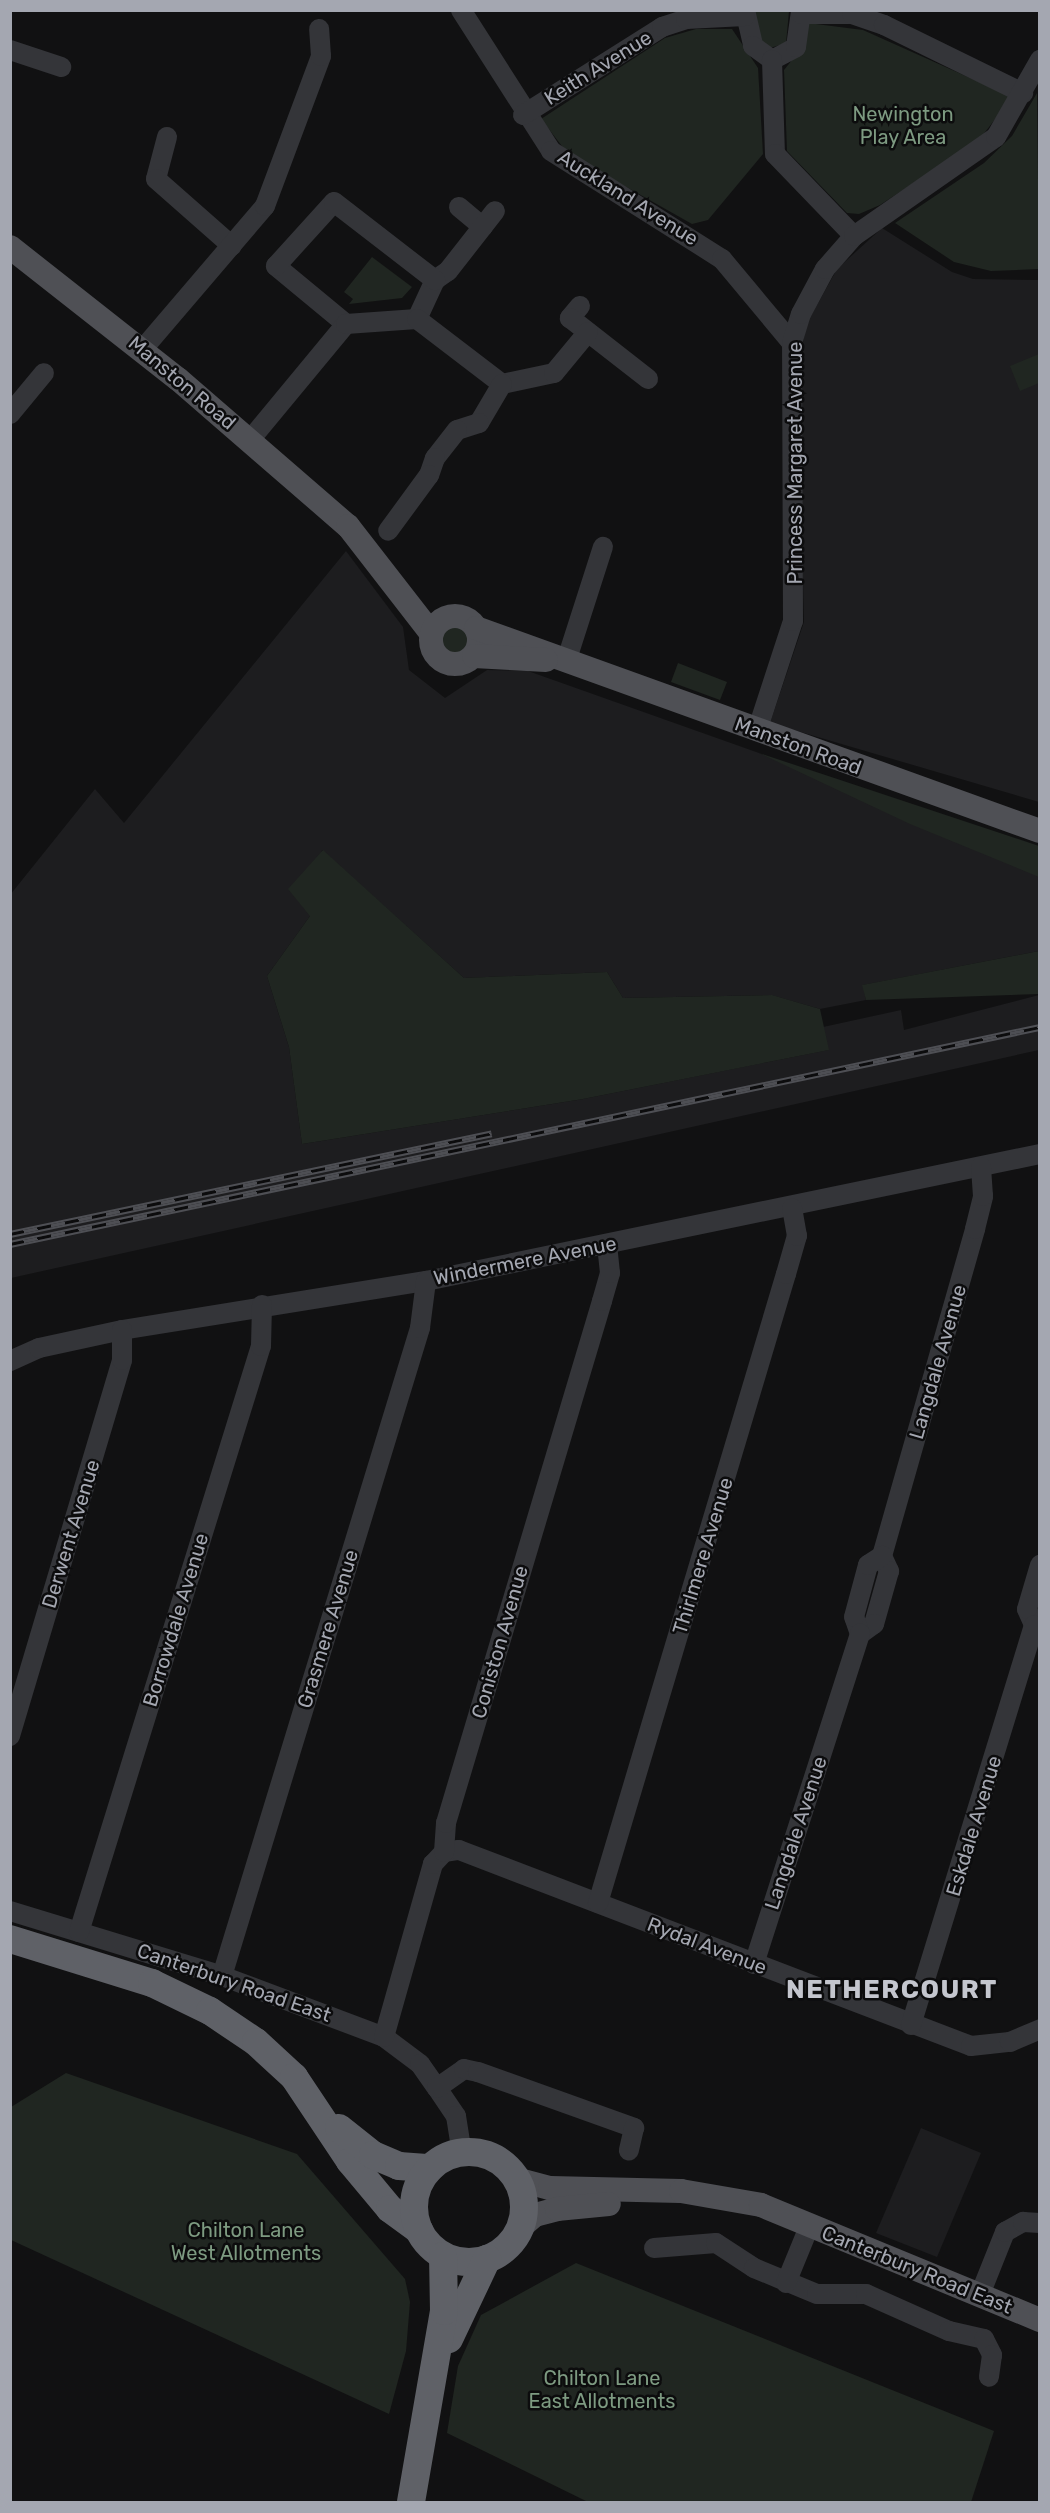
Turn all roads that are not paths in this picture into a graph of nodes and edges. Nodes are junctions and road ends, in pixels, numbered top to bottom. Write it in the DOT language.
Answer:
graph roads {
  1 [pos="461,10"];
  2 [pos="801,12"];
  3 [pos="745,13"];
  4 [pos="319,29"];
  5 [pos="10,50"];
  6 [pos="772,60"];
  7 [pos="1039,64"];
  8 [pos="61,67"];
  9 [pos="1023,93"];
  10 [pos="523,115"];
  11 [pos="167,137"];
  12 [pos="459,207"];
  13 [pos="495,211"];
  14 [pos="483,227"];
  15 [pos="854,236"];
  16 [pos="232,246"];
  17 [pos="10,248"];
  18 [pos="435,280"];
  19 [pos="580,306"];
  20 [pos="417,319"];
  21 [pos="346,324"];
  22 [pos="588,332"];
  23 [pos="792,343"];
  24 [pos="142,350"];
  25 [pos="44,373"];
  26 [pos="648,379"];
  27 [pos="502,384"];
  28 [pos="10,414"];
  29 [pos="250,440"];
  30 [pos="348,526"];
  31 [pos="388,531"];
  32 [pos="603,547"];
  33 [pos="448,616"];
  34 [pos="476,628"];
  35 [pos="431,633"];
  36 [pos="474,656"];
  37 [pos="562,661"];
  38 [pos="757,731"];
  39 [pos="1040,831"];
  40 [pos="1040,1154"];
  41 [pos="981,1167"];
  42 [pos="792,1208"];
  43 [pos="607,1245"];
  44 [pos="426,1281"];
  45 [pos="262,1305"];
  46 [pos="122,1330"];
  47 [pos="10,1361"];
  48 [pos="1040,1564"];
  49 [pos="1037,1624"];
  50 [pos="10,1736"];
  51 [pos="444,1852"];
  52 [pos="598,1903"];
  53 [pos="10,1911"];
  54 [pos="79,1932"];
  55 [pos="10,1939"];
  56 [pos="754,1964"];
  57 [pos="222,1976"];
  58 [pos="911,2025"];
  59 [pos="1040,2029"];
  60 [pos="384,2037"];
  61 [pos="437,2088"];
  62 [pos="316,2106"];
  63 [pos="629,2150"];
  64 [pos="462,2152"];
  65 [pos="430,2168"];
  66 [pos="516,2179"];
  67 [pos="1040,2223"];
  68 [pos="801,2224"];
  69 [pos="521,2227"];
  70 [pos="419,2230"];
  71 [pos="654,2248"];
  72 [pos="443,2256"];
  73 [pos="487,2259"];
  74 [pos="786,2283"];
  75 [pos="981,2292"];
  76 [pos="1040,2320"];
  77 [pos="435,2376"];
  78 [pos="989,2377"];
  79 [pos="411,2502"];
  1 -- 10 [label="street, Auckland Avenue"];
  2 -- 6 [label="street"];
  2 -- 9 [label="street"];
  3 -- 6 [label="street"];
  3 -- 10 [label="street, Keith Avenue"];
  4 -- 16 [label="street"];
  5 -- 8 [label="street"];
  6 -- 15 [label="street"];
  7 -- 9 [label="street, Princess Margaret Avenue"];
  9 -- 15 [label="street, Princess Margaret Avenue"];
  10 -- 23 [label="street, Auckland Avenue"];
  11 -- 16 [label="street"];
  12 -- 14 [label="street"];
  13 -- 14 [label="street"];
  14 -- 18 [label="street"];
  15 -- 23 [label="street, Princess Margaret Avenue"];
  16 -- 24 [label="street"];
  17 -- 24 [label="main road, Manston Road"];
  18 -- 20 [label="street"];
  18 -- 21 [label="street"];
  19 -- 22 [label="street"];
  20 -- 21 [label="street"];
  20 -- 27 [label="street"];
  21 -- 29 [label="street"];
  22 -- 26 [label="street"];
  22 -- 27 [label="street"];
  23 -- 38 [label="street, Princess Margaret Avenue"];
  24 -- 29 [label="main road, Manston Road"];
  25 -- 28 [label="street"];
  27 -- 31 [label="street"];
  29 -- 30 [label="main road, Manston Road"];
  30 -- 33 [label="main road, Manston Road"];
  30 -- 35 [label="main road, Manston Road"];
  32 -- 37 [label="street"];
  33 -- 34 [label="main road, Manston Road"];
  33 -- 35 [label="main road"];
  34 -- 36 [label="main road"];
  34 -- 37 [label="main road, Manston Road"];
  35 -- 36 [label="main road, Manston Road"];
  36 -- 37 [label="main road, Manston Road"];
  37 -- 38 [label="main road, Manston Road"];
  38 -- 39 [label="main road, Manston Road"];
  40 -- 41 [label="street, Windermere Avenue"];
  41 -- 42 [label="street, Windermere Avenue"];
  41 -- 56 [label="street, Langdale Avenue"];
  42 -- 43 [label="street, Windermere Avenue"];
  42 -- 52 [label="street, Thirlmere Avenue"];
  43 -- 44 [label="street, Windermere Avenue"];
  43 -- 51 [label="street, Coniston Avenue"];
  44 -- 45 [label="street, Windermere Avenue"];
  44 -- 57 [label="street, Grasmere Avenue"];
  45 -- 46 [label="street, Windermere Avenue"];
  45 -- 54 [label="street, Borrowdale Avenue"];
  46 -- 47 [label="street, Windermere Avenue"];
  46 -- 50 [label="street, Derwent Avenue"];
  48 -- 49 [label="street, Eskdale Avenue"];
  49 -- 58 [label="street, Eskdale Avenue"];
  51 -- 52 [label="street, Rydal Avenue"];
  51 -- 60 [label="street, Coniston Avenue"];
  52 -- 56 [label="street, Rydal Avenue"];
  53 -- 54 [label="street, Canterbury Road East"];
  54 -- 57 [label="street, Canterbury Road East"];
  55 -- 62 [label="highway, Canterbury Road East"];
  56 -- 58 [label="street, Rydal Avenue"];
  57 -- 60 [label="street, Canterbury Road East"];
  58 -- 59 [label="street, Rydal Avenue"];
  60 -- 61 [label="street, Canterbury Road East"];
  61 -- 63 [label="street"];
  61 -- 64 [label="street, Canterbury Road East"];
  62 -- 65 [label="highway, Canterbury Road East"];
  62 -- 70 [label="highway, Canterbury Road East"];
  64 -- 65 [label="highway"];
  64 -- 66 [label="highway"];
  65 -- 70 [label="highway"];
  66 -- 68 [label="main road, Canterbury Road East"];
  66 -- 69 [label="highway"];
  67 -- 75 [label="street"];
  68 -- 69 [label="main road, Canterbury Road East"];
  68 -- 74 [label="street"];
  68 -- 75 [label="main road, Canterbury Road East"];
  69 -- 73 [label="highway"];
  70 -- 72 [label="highway"];
  71 -- 74 [label="street"];
  72 -- 73 [label="highway"];
  72 -- 77 [label="highway"];
  73 -- 77 [label="highway"];
  74 -- 78 [label="street"];
  75 -- 76 [label="main road, Canterbury Road East"];
  77 -- 79 [label="highway"];
}
